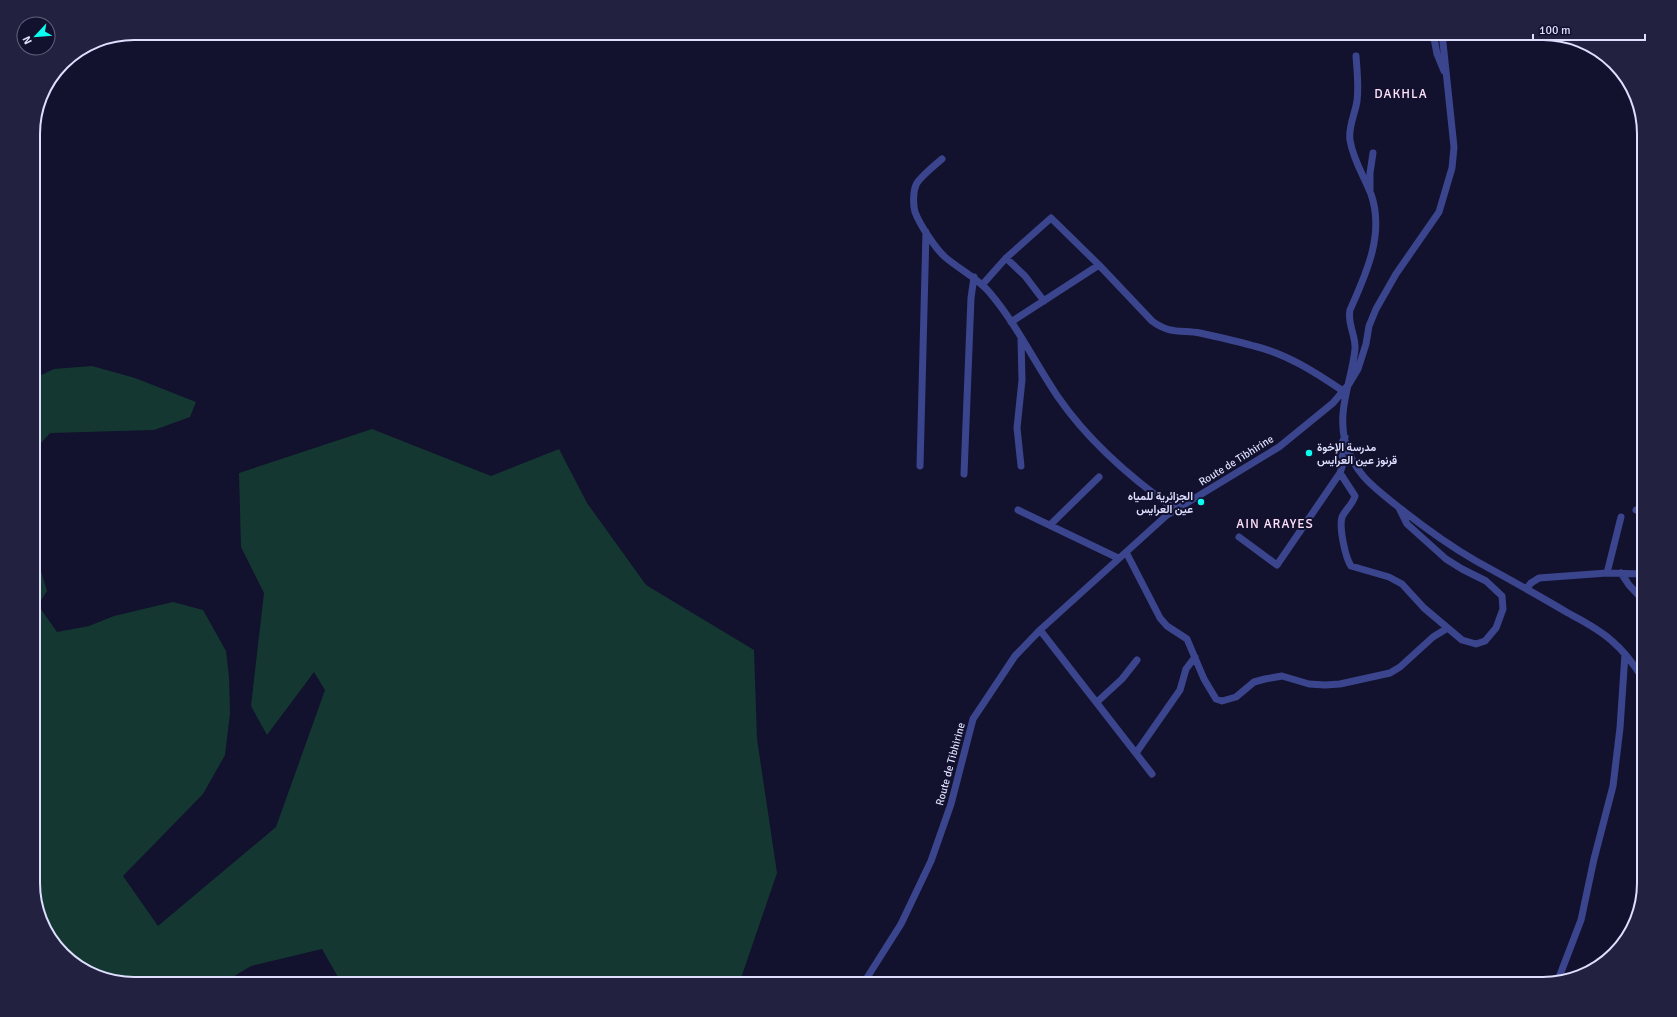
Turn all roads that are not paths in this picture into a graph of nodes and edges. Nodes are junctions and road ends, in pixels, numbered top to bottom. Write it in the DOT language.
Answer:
graph roads {
  1 [pos="1434,40"];
  2 [pos="1443,40"];
  3 [pos="1356,56"];
  4 [pos="1446,76"];
  5 [pos="1373,153"];
  6 [pos="942,159"];
  7 [pos="1370,193"];
  8 [pos="926,232"];
  9 [pos="1006,258"];
  10 [pos="1099,265"];
  11 [pos="974,277"];
  12 [pos="982,285"];
  13 [pos="1044,301"];
  14 [pos="1011,322"];
  15 [pos="1021,338"];
  16 [pos="1349,384"];
  17 [pos="1343,392"];
  18 [pos="1344,437"];
  19 [pos="920,466"];
  20 [pos="1021,466"];
  21 [pos="1340,473"];
  22 [pos="964,474"];
  23 [pos="1100,477"];
  24 [pos="1398,506"];
  25 [pos="1018,510"];
  26 [pos="1176,510"];
  27 [pos="1621,517"];
  28 [pos="1050,525"];
  29 [pos="1239,537"];
  30 [pos="1126,552"];
  31 [pos="1118,558"];
  32 [pos="1607,573"];
  33 [pos="1621,573"];
  34 [pos="1637,574"];
  35 [pos="1527,588"];
  36 [pos="1637,594"];
  37 [pos="1446,629"];
  38 [pos="1040,630"];
  39 [pos="1625,654"];
  40 [pos="1195,657"];
  41 [pos="1137,660"];
  42 [pos="1637,670"];
  43 [pos="1097,702"];
  44 [pos="1136,753"];
  45 [pos="1152,774"];
  46 [pos="1560,975"];
  47 [pos="868,977"];
  1 -- 4 [label="street"];
  2 -- 4 [label="street, Route de Tibhirine"];
  3 -- 7 [label="street"];
  4 -- 16 [label="street, Route de Tibhirine"];
  5 -- 7 [label="street"];
  6 -- 8 [label="street"];
  7 -- 16 [label="street"];
  8 -- 11 [label="street"];
  8 -- 19 [label="street"];
  9 -- 10 [label="street"];
  9 -- 12 [label="street"];
  9 -- 13 [label="street"];
  10 -- 13 [label="street"];
  10 -- 17 [label="street"];
  11 -- 12 [label="street"];
  11 -- 22 [label="street"];
  12 -- 14 [label="street"];
  13 -- 14 [label="street"];
  14 -- 15 [label="street"];
  15 -- 20 [label="street"];
  15 -- 26 [label="street"];
  16 -- 17 [label="street, Route de Tibhirine"];
  16 -- 18 [label="street"];
  17 -- 26 [label="street, Route de Tibhirine"];
  18 -- 21 [label="street"];
  18 -- 24 [label="street"];
  21 -- 29 [label="street"];
  21 -- 37 [label="street"];
  23 -- 28 [label="street"];
  24 -- 35 [label="street"];
  24 -- 37 [label="street"];
  25 -- 28 [label="street"];
  26 -- 30 [label="street, Route de Tibhirine"];
  27 -- 32 [label="street"];
  28 -- 31 [label="street"];
  30 -- 31 [label="street, Route de Tibhirine"];
  30 -- 40 [label="street"];
  31 -- 38 [label="street, Route de Tibhirine"];
  32 -- 33 [label="street"];
  32 -- 35 [label="street"];
  33 -- 34 [label="street"];
  33 -- 36 [label="street"];
  35 -- 39 [label="street"];
  37 -- 40 [label="street"];
  38 -- 43 [label="street"];
  38 -- 47 [label="street, Route de Tibhirine"];
  39 -- 42 [label="street"];
  39 -- 46 [label="street"];
  40 -- 44 [label="street"];
  41 -- 43 [label="street"];
  43 -- 44 [label="street"];
  44 -- 45 [label="street"];
}
